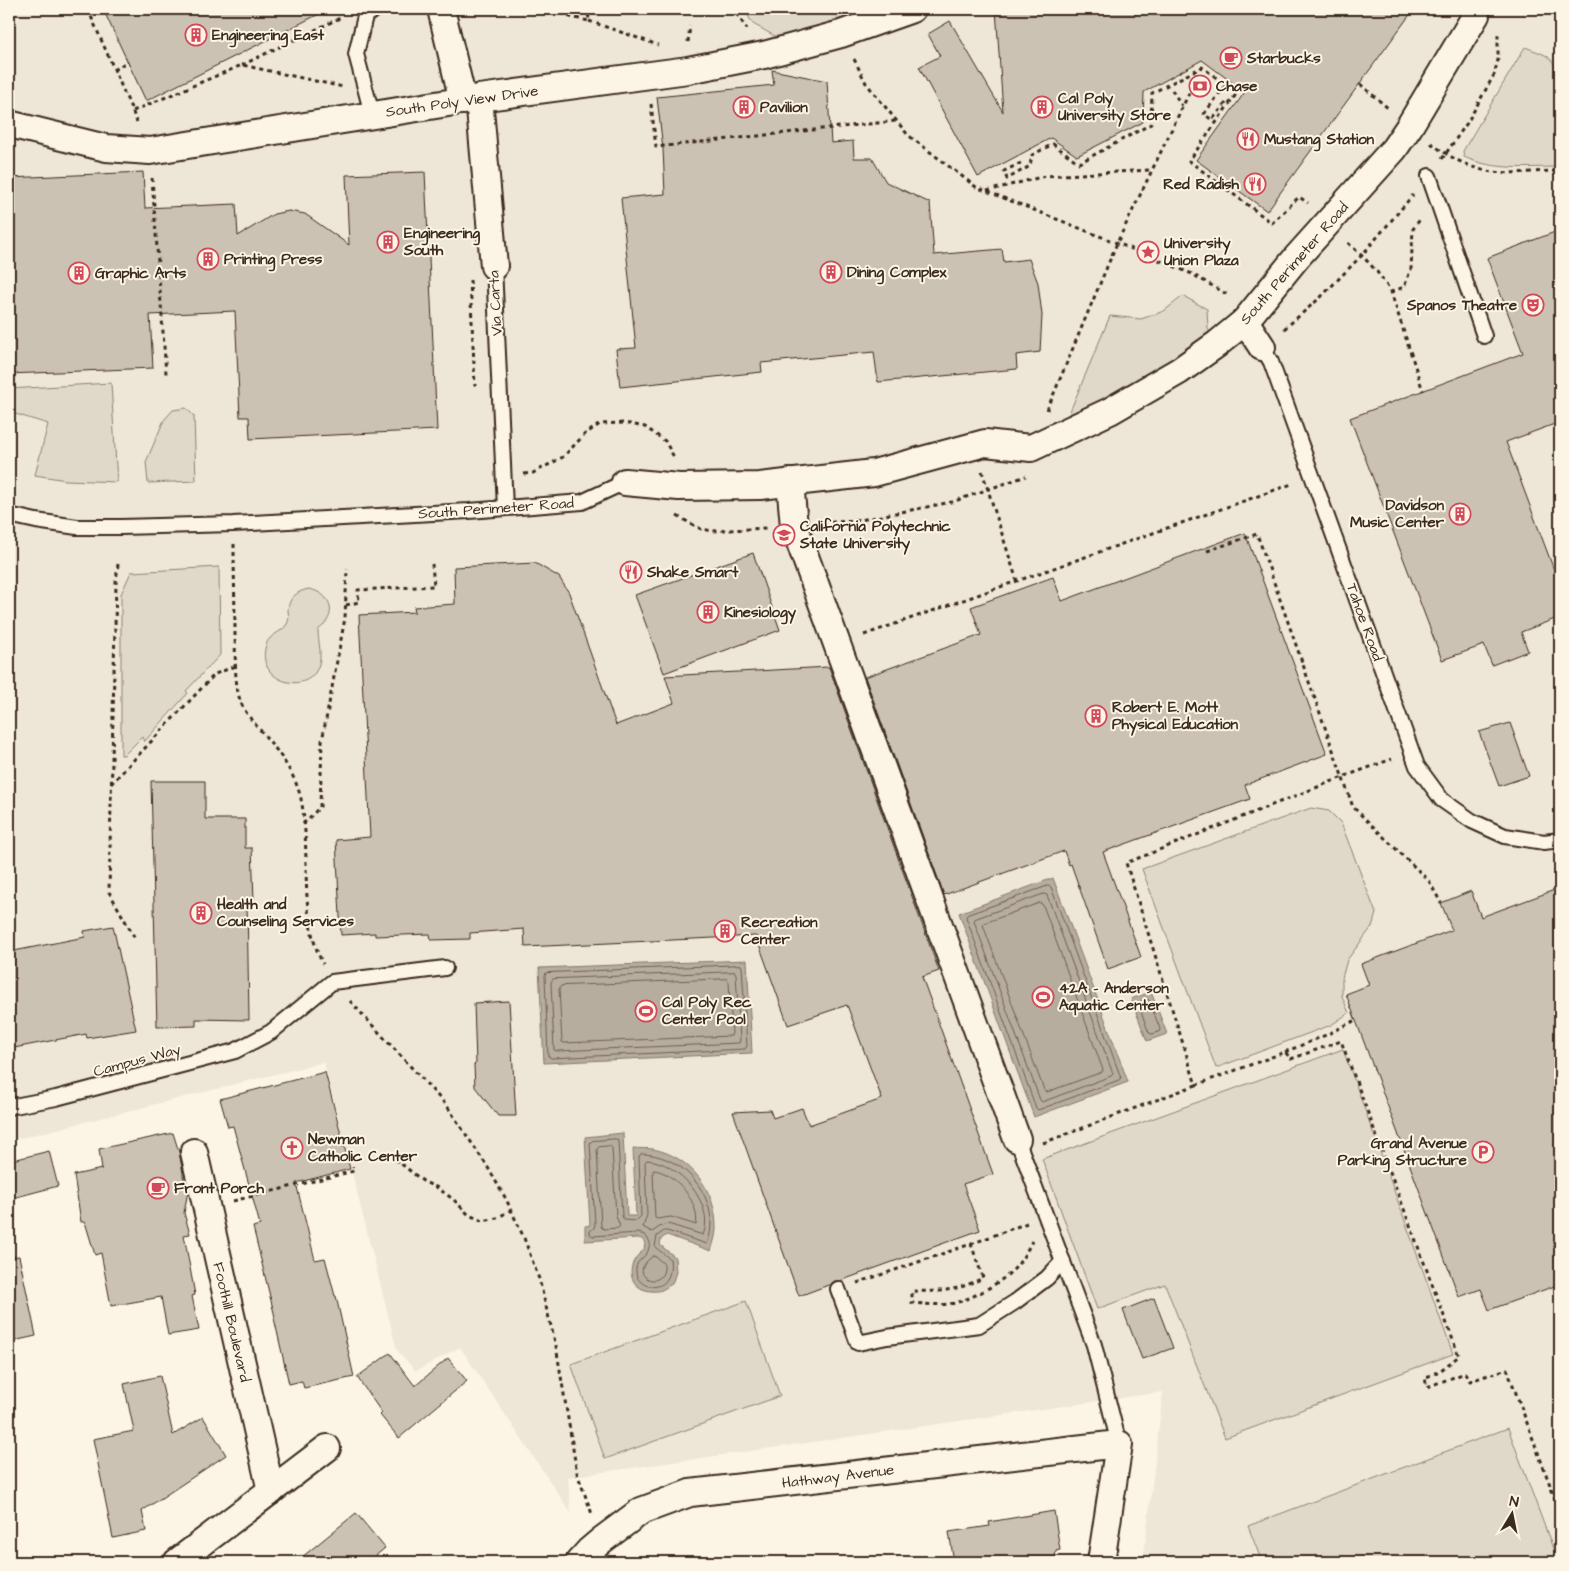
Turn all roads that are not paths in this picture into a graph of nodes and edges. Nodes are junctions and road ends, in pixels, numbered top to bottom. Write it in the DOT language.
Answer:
graph roads {
  1 [pos="376,9"];
  2 [pos="441,9"];
  3 [pos="912,9"];
  4 [pos="1487,20"];
  5 [pos="471,99"];
  6 [pos="372,114"];
  7 [pos="9,124"];
  8 [pos="1429,176"];
  9 [pos="494,266"];
  10 [pos="1250,315"];
  11 [pos="1484,336"];
  12 [pos="1262,347"];
  13 [pos="624,482"];
  14 [pos="790,482"];
  15 [pos="505,508"];
  16 [pos="9,515"];
  17 [pos="1560,840"];
  18 [pos="445,968"];
  19 [pos="9,1107"];
  20 [pos="1019,1145"];
  21 [pos="194,1152"];
  22 [pos="1063,1261"];
  23 [pos="838,1290"];
  24 [pos="1119,1444"];
  25 [pos="327,1448"];
  26 [pos="271,1491"];
  27 [pos="177,1562"];
  28 [pos="579,1562"];
  29 [pos="1101,1562"];
  1 -- 6 [label="lane"];
  2 -- 5 [label="street, Via Carta"];
  3 -- 5 [label="street, South Poly View Drive"];
  4 -- 10 [label="street, South Perimeter Road"];
  5 -- 6 [label="street, South Poly View Drive"];
  5 -- 9 [label="street, Via Carta"];
  6 -- 7 [label="street, South Poly View Drive"];
  8 -- 11 [label="lane"];
  9 -- 15 [label="lane, Via Carta"];
  10 -- 12 [label="street, Tahoe Road"];
  10 -- 14 [label="street, South Perimeter Road"];
  12 -- 17 [label="lane, Tahoe Road"];
  13 -- 14 [label="street, South Perimeter Road"];
  13 -- 15 [label="lane, South Perimeter Road"];
  14 -- 20 [label="street"];
  15 -- 16 [label="lane, South Perimeter Road"];
  18 -- 19 [label="lane, Campus Way"];
  20 -- 22 [label="lane"];
  21 -- 26 [label="street, Foothill Boulevard"];
  22 -- 23 [label="lane"];
  22 -- 24 [label="lane"];
  24 -- 28 [label="street, Hathway Avenue"];
  24 -- 29 [label="street"];
  25 -- 26 [label="street"];
  26 -- 27 [label="street"];
}
